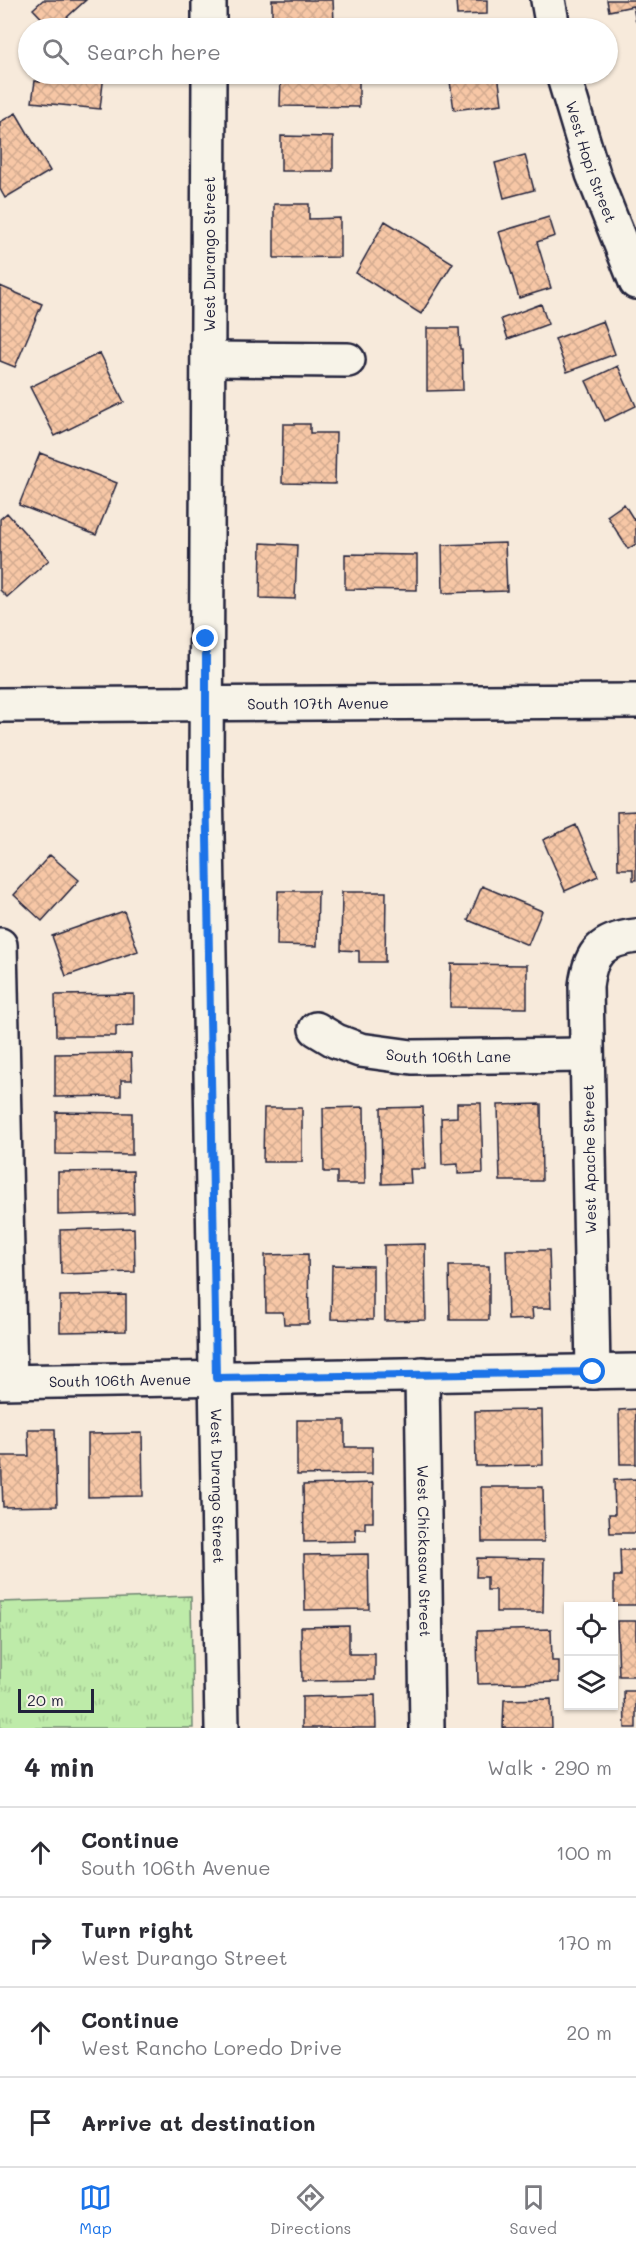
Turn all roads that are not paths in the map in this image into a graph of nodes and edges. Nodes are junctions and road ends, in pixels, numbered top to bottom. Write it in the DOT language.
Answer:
graph roads {
  1 [pos="209,0"];
  2 [pos="548,0"];
  3 [pos="209,18"];
  4 [pos="551,18"];
  5 [pos="209,84"];
  6 [pos="566,84"];
  7 [pos="636,282"];
  8 [pos="209,359"];
  9 [pos="348,360"];
  10 [pos="636,701"];
  11 [pos="206,704"];
  12 [pos="0,705"];
  13 [pos="636,936"];
  14 [pos="0,945"];
  15 [pos="316,1029"];
  16 [pos="587,1055"];
  17 [pos="636,1371"];
  18 [pos="593,1372"];
  19 [pos="422,1374"];
  20 [pos="216,1378"];
  21 [pos="5,1382"];
  22 [pos="222,1728"];
  23 [pos="428,1728"];
  1 -- 3 [label="street"];
  2 -- 4 [label="street"];
  5 -- 8 [label="street, West Durango Street"];
  6 -- 7 [label="street, West Hopi Street"];
  8 -- 9 [label="street"];
  8 -- 11 [label="street, West Durango Street"];
  10 -- 11 [label="street, South 107th Avenue"];
  11 -- 12 [label="street, South 107th Avenue"];
  11 -- 20 [label="street, West Durango Street"];
  13 -- 16 [label="street, West Apache Street"];
  14 -- 21 [label="street"];
  15 -- 16 [label="street, South 106th Lane"];
  16 -- 18 [label="street, West Apache Street"];
  17 -- 18 [label="street, South 106th Avenue"];
  18 -- 19 [label="street, South 106th Avenue"];
  19 -- 20 [label="street, South 106th Avenue"];
  19 -- 23 [label="street, West Chickasaw Street"];
  20 -- 21 [label="street, South 106th Avenue"];
  20 -- 22 [label="street, West Durango Street"];
}
